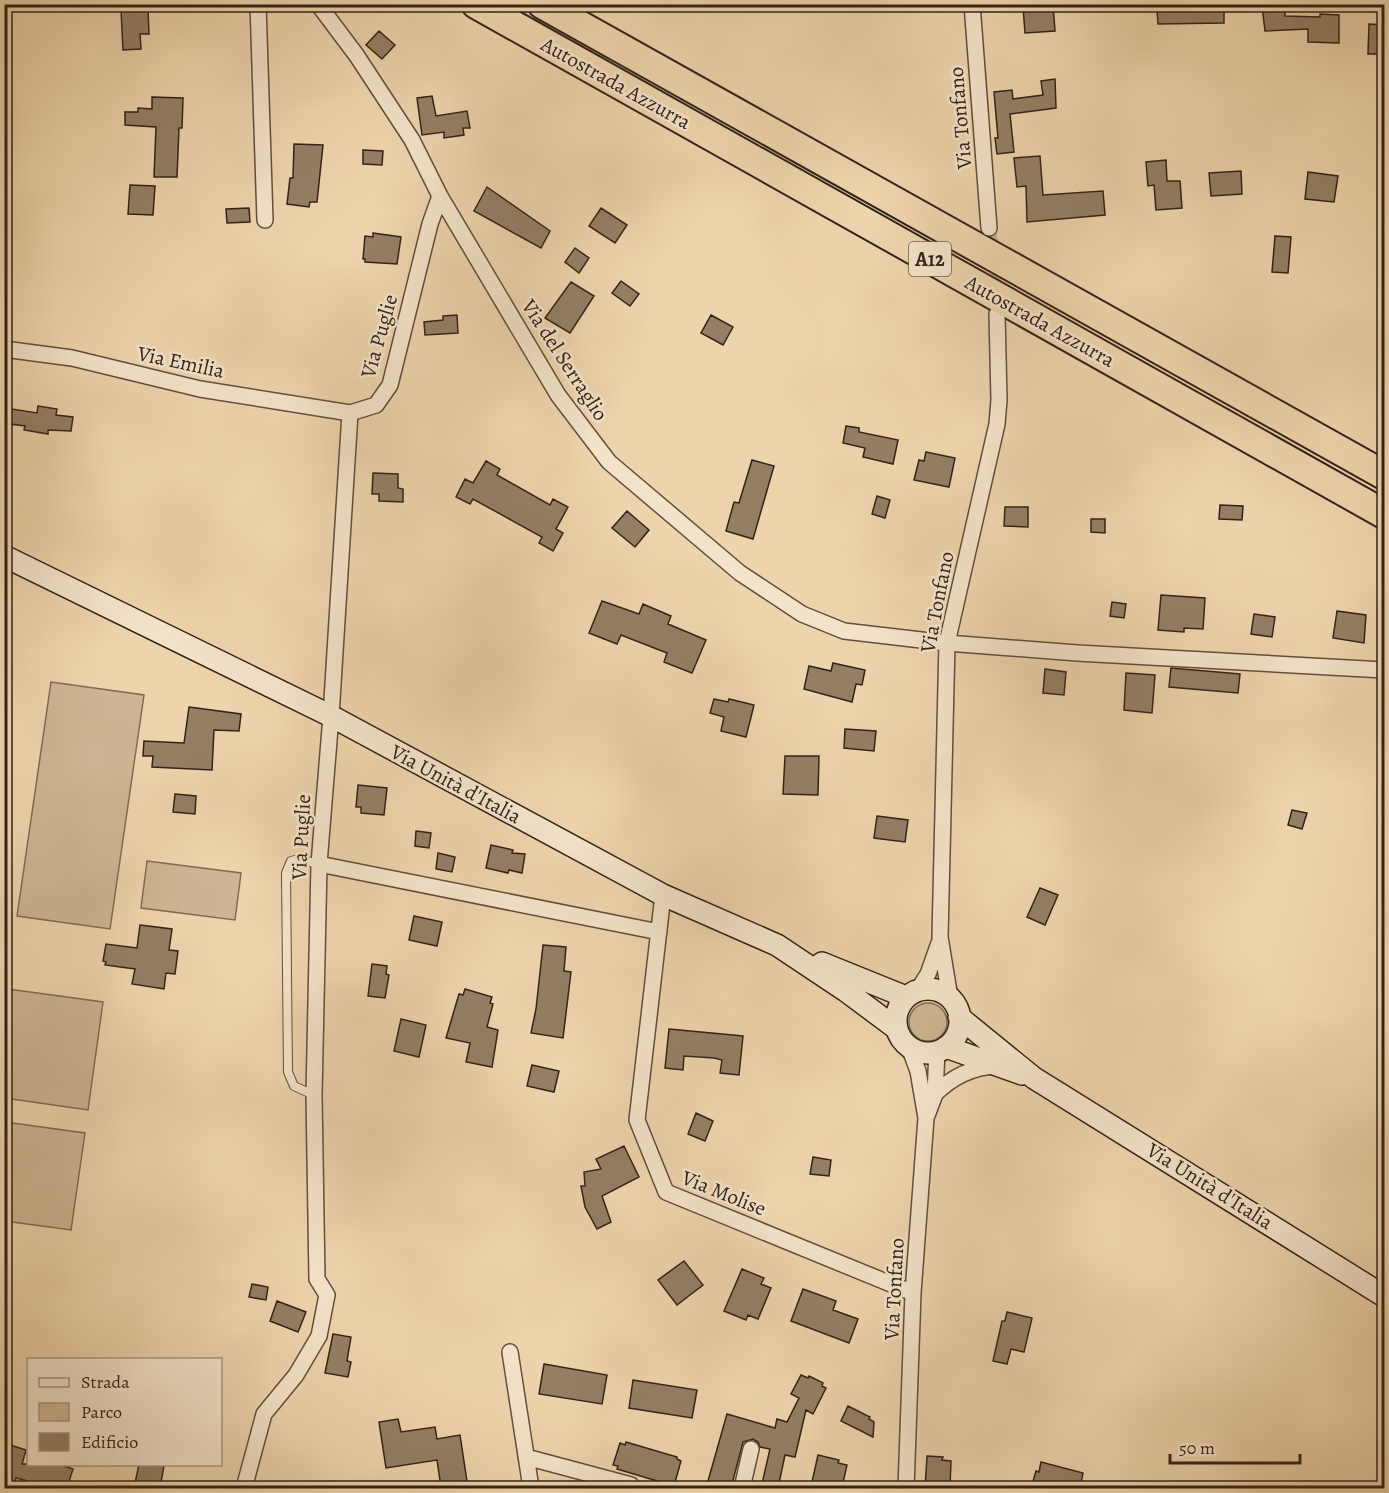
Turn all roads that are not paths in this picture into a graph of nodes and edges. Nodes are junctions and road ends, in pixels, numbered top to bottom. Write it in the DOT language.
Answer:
graph roads {
  1 [pos="258,4"];
  2 [pos="318,4"];
  3 [pos="476,4"];
  4 [pos="542,4"];
  5 [pos="972,4"];
  6 [pos="440,196"];
  7 [pos="265,220"];
  8 [pos="989,228"];
  9 [pos="997,314"];
  10 [pos="4,349"];
  11 [pos="350,413"];
  12 [pos="1384,475"];
  13 [pos="1384,514"];
  14 [pos="4,556"];
  15 [pos="947,643"];
  16 [pos="1384,670"];
  17 [pos="331,716"];
  18 [pos="319,864"];
  19 [pos="663,895"];
  20 [pos="659,932"];
  21 [pos="940,938"];
  22 [pos="777,945"];
  23 [pos="912,994"];
  24 [pos="950,998"];
  25 [pos="959,1017"];
  26 [pos="897,1029"];
  27 [pos="909,1047"];
  28 [pos="941,1049"];
  29 [pos="1000,1067"];
  30 [pos="1034,1078"];
  31 [pos="935,1094"];
  32 [pos="314,1095"];
  33 [pos="926,1118"];
  34 [pos="913,1293"];
  35 [pos="1384,1296"];
  36 [pos="510,1352"];
  37 [pos="751,1449"];
  38 [pos="526,1457"];
  39 [pos="590,1481"];
  40 [pos="244,1488"];
  41 [pos="531,1488"];
  42 [pos="629,1488"];
  43 [pos="742,1488"];
  44 [pos="906,1488"];
  1 -- 7 [label="street"];
  2 -- 6 [label="street, Via del Serraglio"];
  3 -- 13 [label="highway, Autostrada Azzurra / A12"];
  4 -- 12 [label="highway, Autostrada Azzurra / A12"];
  5 -- 8 [label="street, Via Tonfano"];
  6 -- 11 [label="street, Via Puglie"];
  6 -- 15 [label="street, Via del Serraglio"];
  9 -- 15 [label="street, Via Tonfano"];
  10 -- 11 [label="street, Via Emilia"];
  11 -- 17 [label="street, Via Puglie"];
  14 -- 17 [label="main road, Via Unità d'Italia"];
  15 -- 16 [label="street, Via del Serraglio"];
  15 -- 21 [label="street, Via Tonfano"];
  17 -- 18 [label="street, Via Puglie"];
  17 -- 19 [label="main road, Via Unità d'Italia"];
  18 -- 20 [label="street"];
  18 -- 32 [label="street, Via Puglie"];
  18 -- 32 [label="lane"];
  19 -- 20 [label="street, Via Molise"];
  19 -- 22 [label="main road, Via Unità d'Italia"];
  20 -- 34 [label="street, Via Molise"];
  21 -- 23 [label="street"];
  21 -- 24 [label="street"];
  22 -- 23 [label="main road"];
  22 -- 26 [label="main road, Via Unità d'Italia"];
  23 -- 24 [label="main road"];
  23 -- 26 [label="main road"];
  24 -- 25 [label="main road"];
  25 -- 28 [label="main road"];
  25 -- 30 [label="main road"];
  26 -- 27 [label="main road"];
  27 -- 28 [label="main road"];
  27 -- 33 [label="street"];
  28 -- 29 [label="main road"];
  28 -- 31 [label="street, Via Tonfano"];
  29 -- 30 [label="main road"];
  29 -- 31 [label="street"];
  30 -- 35 [label="main road, Via Unità d'Italia"];
  31 -- 33 [label="street, Via Tonfano"];
  32 -- 40 [label="street, Via Puglie"];
  33 -- 34 [label="street, Via Tonfano"];
  34 -- 44 [label="street, Via Tonfano"];
  36 -- 38 [label="street"];
  37 -- 43 [label="street"];
  38 -- 39 [label="street"];
  38 -- 41 [label="street"];
  39 -- 42 [label="street"];
}
